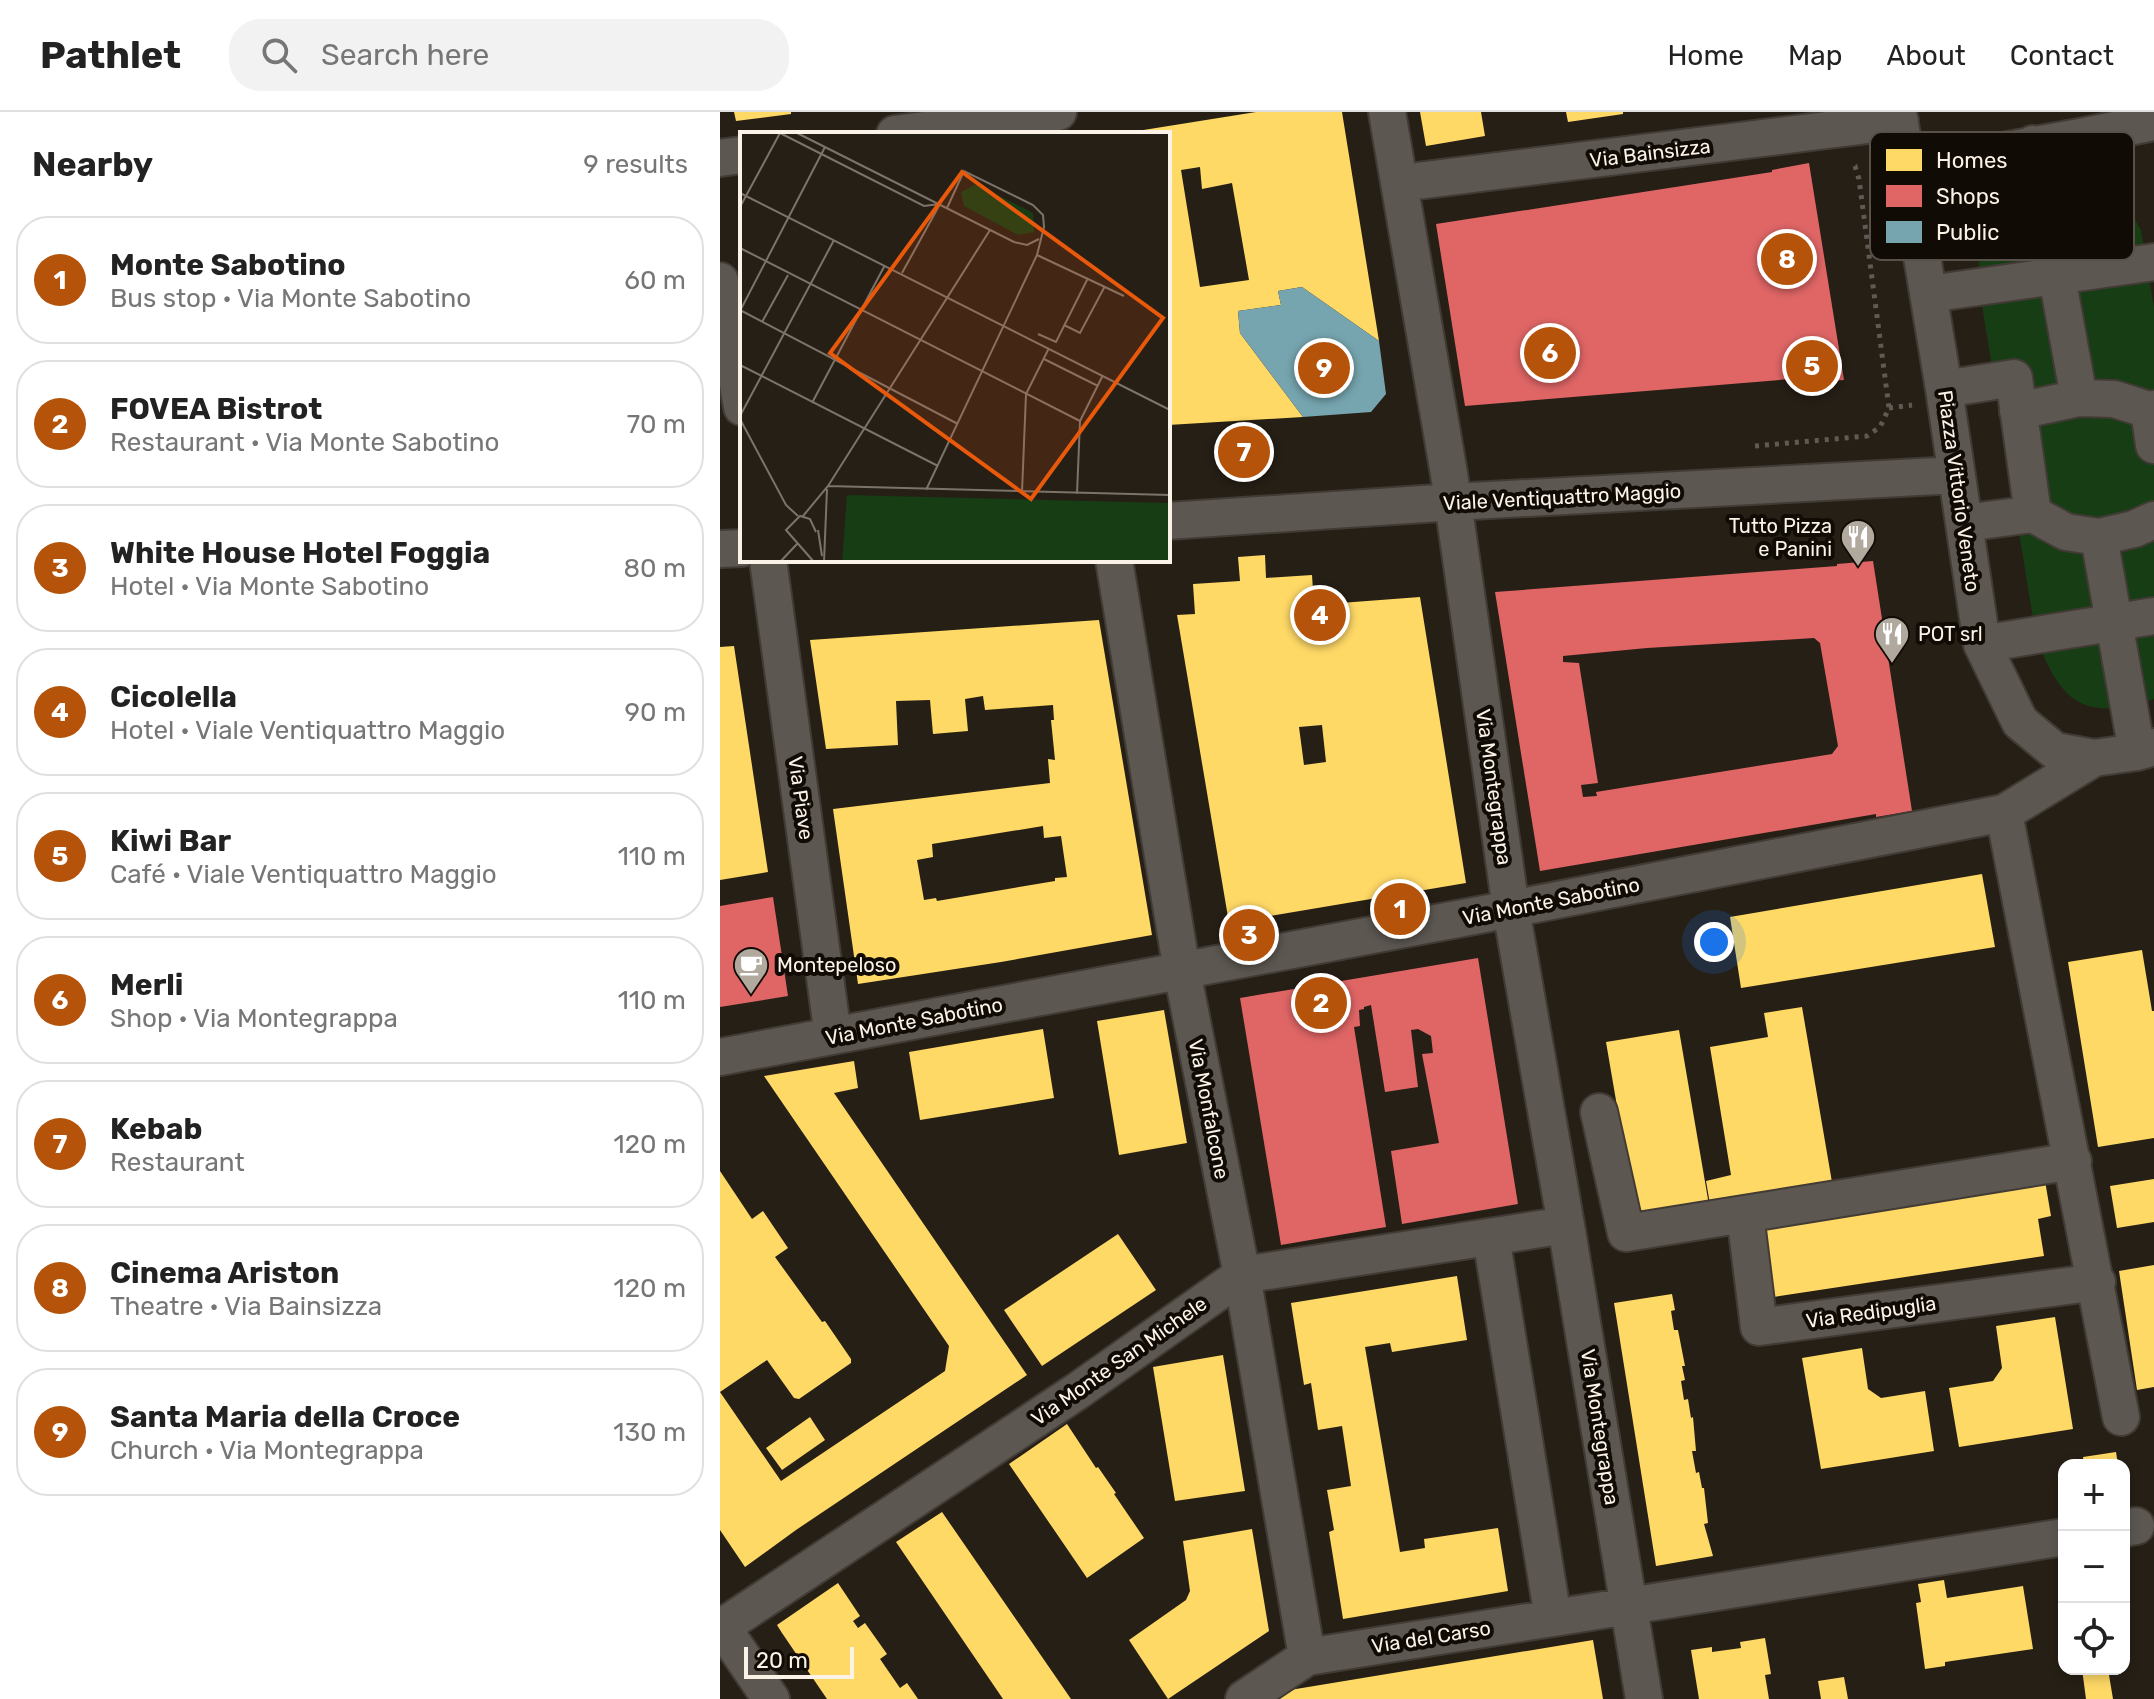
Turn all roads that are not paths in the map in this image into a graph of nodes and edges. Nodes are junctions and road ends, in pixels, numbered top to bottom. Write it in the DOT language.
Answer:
graph roads {
  1 [pos="1056,112"];
  2 [pos="1387,112"];
  3 [pos="1896,115"];
  4 [pos="2154,122"];
  5 [pos="910,132"];
  6 [pos="1058,132"];
  7 [pos="2105,132"];
  8 [pos="740,155"];
  9 [pos="720,158"];
  10 [pos="1401,183"];
  11 [pos="1923,260"];
  12 [pos="2053,260"];
  13 [pos="2154,262"];
  14 [pos="2056,276"];
  15 [pos="720,281"];
  16 [pos="1929,294"];
  17 [pos="1944,389"];
  18 [pos="740,396"];
  19 [pos="2079,398"];
  20 [pos="2018,411"];
  21 [pos="2152,421"];
  22 [pos="1956,475"];
  23 [pos="1453,502"];
  24 [pos="2033,514"];
  25 [pos="2154,520"];
  26 [pos="1170,521"];
  27 [pos="1964,523"];
  28 [pos="2099,537"];
  29 [pos="740,548"];
  30 [pos="720,549"];
  31 [pos="768,562"];
  32 [pos="1114,562"];
  33 [pos="2154,616"];
  34 [pos="2114,623"];
  35 [pos="1982,644"];
  36 [pos="2146,750"];
  37 [pos="2094,758"];
  38 [pos="2004,813"];
  39 [pos="1511,909"];
  40 [pos="1182,971"];
  41 [pos="833,1036"];
  42 [pos="720,1057"];
  43 [pos="1599,1112"];
  44 [pos="2073,1161"];
  45 [pos="1745,1214"];
  46 [pos="1566,1225"];
  47 [pos="1491,1237"];
  48 [pos="1242,1275"];
  49 [pos="2097,1282"];
  50 [pos="2121,1417"];
  51 [pos="2058,1538"];
  52 [pos="1630,1606"];
  53 [pos="1553,1618"];
  54 [pos="721,1626"];
  55 [pos="1307,1657"];
  56 [pos="771,1699"];
  57 [pos="1244,1699"];
  58 [pos="1644,1699"];
  1 -- 5 [label="street"];
  1 -- 6 [label="street"];
  2 -- 10 [label="street, Via Montegrappa"];
  3 -- 10 [label="street, Via Bainsizza"];
  4 -- 7 [label="street"];
  8 -- 9 [label="street"];
  10 -- 23 [label="street, Via Montegrappa"];
  11 -- 16 [label="street, Piazza Vittorio Veneto"];
  12 -- 14 [label="street"];
  13 -- 14 [label="street"];
  14 -- 16 [label="street"];
  14 -- 19 [label="street"];
  15 -- 18 [label="street"];
  16 -- 17 [label="street, Piazza Vittorio Veneto"];
  17 -- 20 [label="street"];
  17 -- 22 [label="street, Piazza Vittorio Veneto"];
  19 -- 20 [label="street"];
  19 -- 21 [label="street"];
  20 -- 24 [label="street"];
  22 -- 23 [label="street, Viale Ventiquattro Maggio"];
  22 -- 27 [label="street, Piazza Vittorio Veneto"];
  23 -- 26 [label="street, Viale Ventiquattro Maggio"];
  23 -- 39 [label="street, Via Montegrappa"];
  24 -- 27 [label="street"];
  24 -- 28 [label="street"];
  25 -- 28 [label="street"];
  27 -- 35 [label="street, Piazza Vittorio Veneto"];
  28 -- 34 [label="street"];
  29 -- 30 [label="street"];
  31 -- 41 [label="street, Via Piave"];
  32 -- 40 [label="street, Via Monfalcone"];
  33 -- 34 [label="street"];
  34 -- 35 [label="street"];
  34 -- 36 [label="street"];
  35 -- 37 [label="street, Piazza Vittorio Veneto"];
  36 -- 37 [label="street, Piazza Vittorio Veneto"];
  37 -- 38 [label="street, Piazza Vittorio Veneto"];
  38 -- 39 [label="street, Via Monte Sabotino"];
  38 -- 44 [label="street"];
  39 -- 40 [label="street, Via Monte Sabotino"];
  39 -- 46 [label="street, Via Montegrappa"];
  40 -- 41 [label="street, Via Monte Sabotino"];
  40 -- 48 [label="street, Via Monfalcone"];
  41 -- 42 [label="street, Via Monte Sabotino"];
  43 -- 45 [label="street"];
  44 -- 45 [label="street"];
  44 -- 49 [label="street"];
  45 -- 49 [label="street, Via Redipuglia"];
  46 -- 47 [label="street, Via Monte San Michele"];
  46 -- 52 [label="street, Via Montegrappa"];
  47 -- 48 [label="street, Via Monte San Michele"];
  47 -- 53 [label="street"];
  48 -- 54 [label="street, Via Monte San Michele"];
  48 -- 55 [label="street, Via Monfalcone"];
  49 -- 50 [label="street"];
  51 -- 52 [label="street, Via del Carso"];
  52 -- 53 [label="street, Via del Carso"];
  52 -- 58 [label="street, Via Montegrappa"];
  53 -- 55 [label="street, Via del Carso"];
  54 -- 56 [label="street"];
  55 -- 57 [label="street, Via del Carso"];
}
